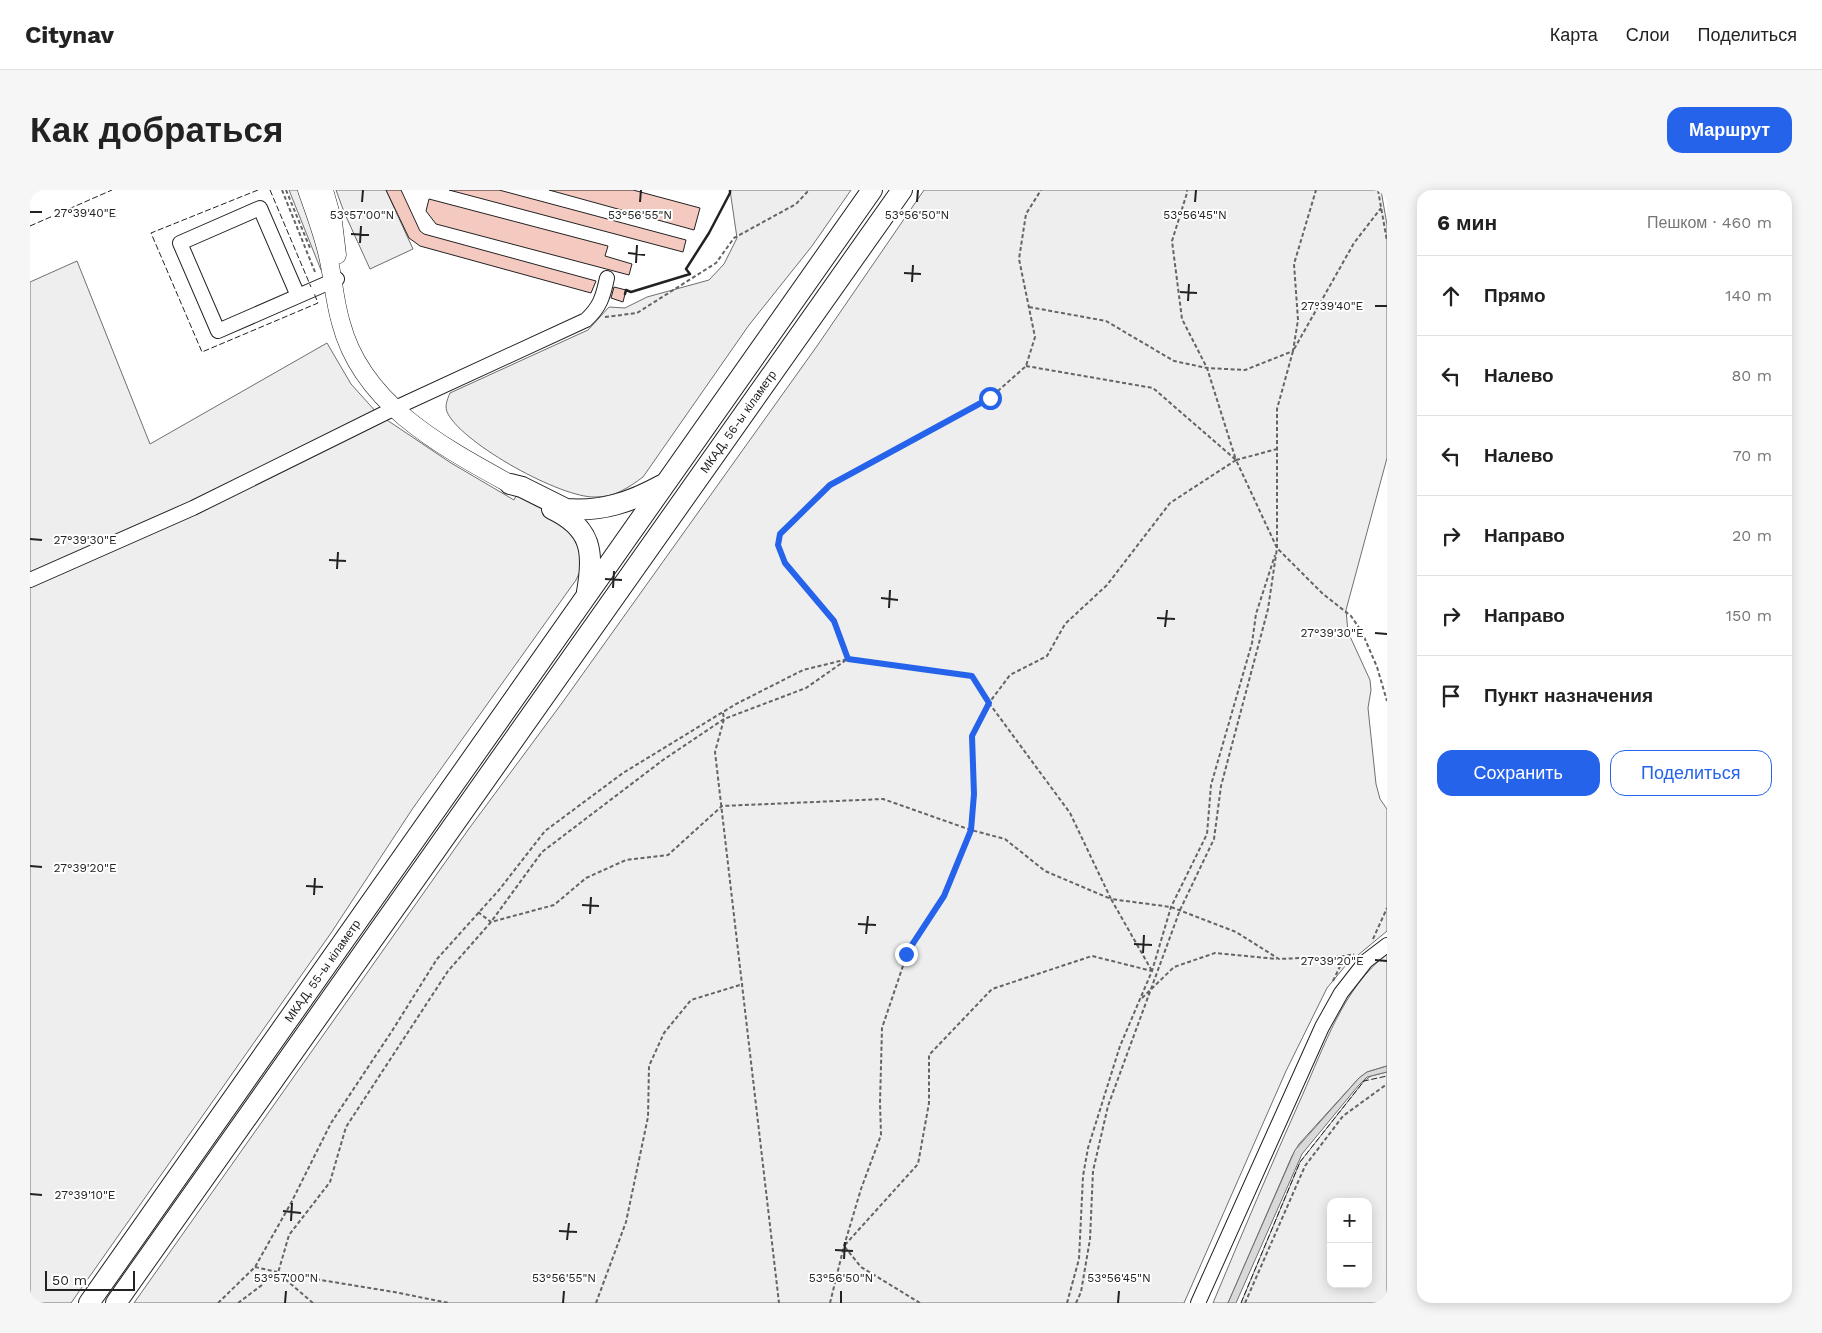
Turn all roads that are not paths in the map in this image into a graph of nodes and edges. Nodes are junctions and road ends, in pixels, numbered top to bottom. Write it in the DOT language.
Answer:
graph roads {
  1 [pos="307,190"];
  2 [pos="324,190"];
  3 [pos="872,190"];
  4 [pos="902,190"];
  5 [pos="607,278"];
  6 [pos="330,282"];
  7 [pos="298,296"];
  8 [pos="393,408"];
  9 [pos="666,482"];
  10 [pos="510,484"];
  11 [pos="30,580"];
  12 [pos="586,598"];
  13 [pos="557,639"];
  14 [pos="575,653"];
  15 [pos="1387,945"];
  16 [pos="89,1303"];
  17 [pos="116,1303"];
  18 [pos="1198,1303"];
  1 -- 6 [label="main road"];
  2 -- 6 [label="main road"];
  3 -- 9 [label="highway, МКАД, 56-ы кіламетр"];
  4 -- 14 [label="highway, МКАД, 56-ы кіламетр"];
  5 -- 8 [label="street"];
  6 -- 7 [label="street"];
  6 -- 8 [label="main road"];
  7 -- 7 [label="street"];
  8 -- 10 [label="main road"];
  8 -- 11 [label="street"];
  9 -- 10 [label="highway"];
  9 -- 12 [label="highway, МКАД, 56-ы кіламетр"];
  10 -- 12 [label="highway"];
  12 -- 13 [label="highway, МКАД, 56-ы кіламетр"];
  13 -- 16 [label="highway, МКАД, 55-ы кіламетр"];
  14 -- 17 [label="highway, МКАД, 55-ы кіламетр"];
  15 -- 18 [label="street"];
}
